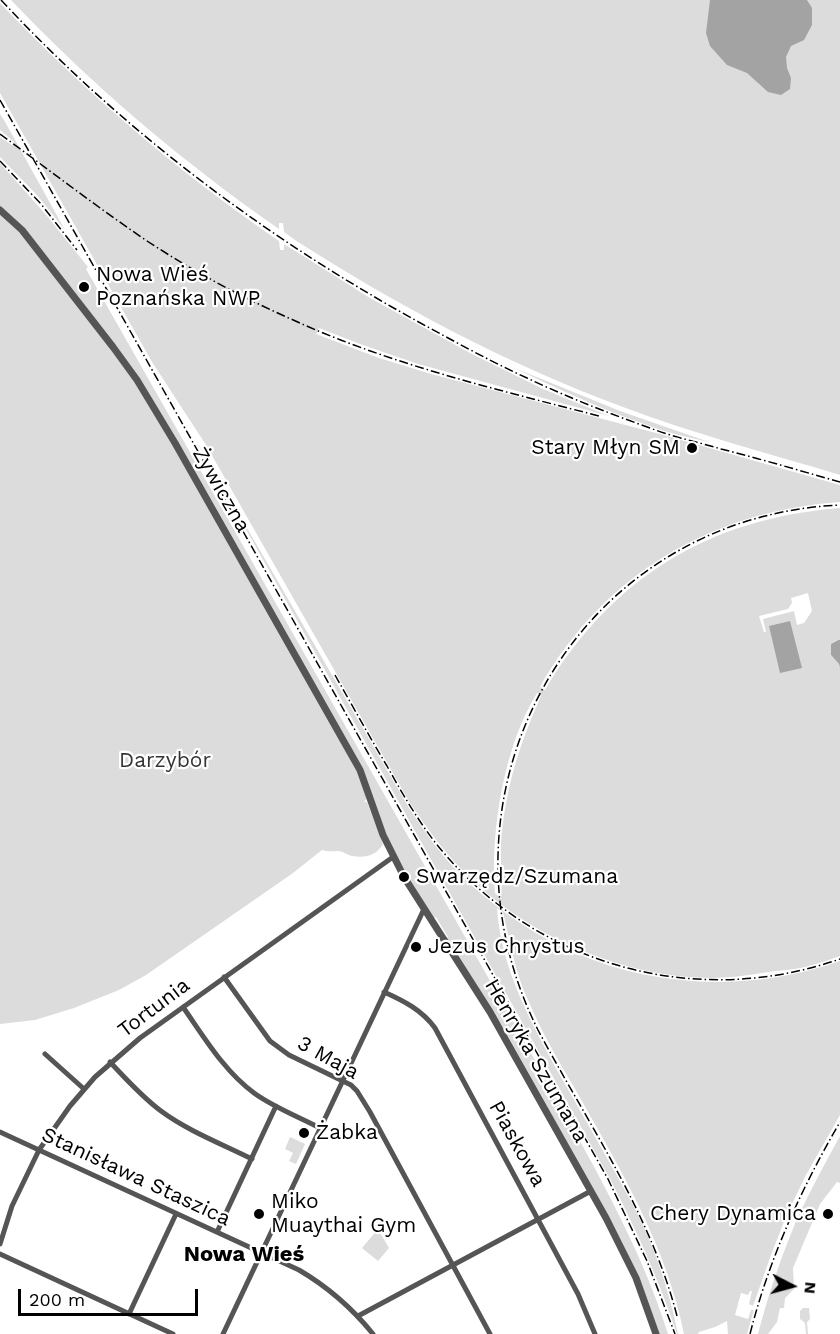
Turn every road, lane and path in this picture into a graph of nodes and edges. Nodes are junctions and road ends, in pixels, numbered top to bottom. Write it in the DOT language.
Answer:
graph roads {
  1 [pos="0,210"];
  2 [pos="374,811"];
  3 [pos="393,857"];
  4 [pos="424,909"];
  5 [pos="224,977"];
  6 [pos="384,992"];
  7 [pos="183,1007"];
  8 [pos="45,1054"];
  9 [pos="110,1062"];
  10 [pos="343,1080"];
  11 [pos="84,1089"];
  12 [pos="276,1106"];
  13 [pos="320,1128"];
  14 [pos="0,1132"];
  15 [pos="39,1150"];
  16 [pos="252,1159"];
  17 [pos="591,1191"];
  18 [pos="176,1214"];
  19 [pos="539,1220"];
  20 [pos="217,1232"];
  21 [pos="0,1244"];
  22 [pos="0,1254"];
  23 [pos="262,1254"];
  24 [pos="453,1266"];
  25 [pos="129,1314"];
  26 [pos="358,1316"];
  27 [pos="172,1334"];
  28 [pos="224,1334"];
  29 [pos="373,1334"];
  30 [pos="490,1334"];
  31 [pos="595,1334"];
  32 [pos="656,1334"];
  1 -- 2 [label="street, Żywiczna"];
  2 -- 3 [label="street, Henryka Szumana"];
  3 -- 4 [label="street, Henryka Szumana"];
  3 -- 5 [label="street, Tortunia"];
  4 -- 6 [label="street"];
  4 -- 17 [label="street, Henryka Szumana"];
  5 -- 7 [label="street, Tortunia"];
  5 -- 10 [label="street, 3 Maja"];
  6 -- 10 [label="street"];
  6 -- 19 [label="street, Piaskowa"];
  7 -- 9 [label="street, Tortunia"];
  7 -- 12 [label="street"];
  8 -- 11 [label="street"];
  9 -- 11 [label="street, Tortunia"];
  9 -- 16 [label="street"];
  10 -- 13 [label="street"];
  10 -- 24 [label="street, 3 Maja"];
  11 -- 15 [label="street, Tortunia"];
  12 -- 13 [label="street"];
  12 -- 16 [label="street"];
  13 -- 23 [label="street"];
  14 -- 15 [label="street, Stanisława Staszica"];
  15 -- 18 [label="street, Stanisława Staszica"];
  15 -- 21 [label="street, Tortunia"];
  16 -- 20 [label="street"];
  17 -- 19 [label="street"];
  17 -- 32 [label="street, Henryka Szumana"];
  18 -- 20 [label="street, Stanisława Staszica"];
  18 -- 25 [label="street"];
  19 -- 24 [label="street"];
  19 -- 31 [label="street, Piaskowa"];
  20 -- 23 [label="street, Stanisława Staszica"];
  22 -- 25 [label="street"];
  23 -- 26 [label="street, Stanisława Staszica"];
  23 -- 28 [label="street"];
  24 -- 26 [label="street"];
  24 -- 30 [label="street, 3 Maja"];
  25 -- 27 [label="street"];
  26 -- 29 [label="street, Stanisława Staszica"];
}
